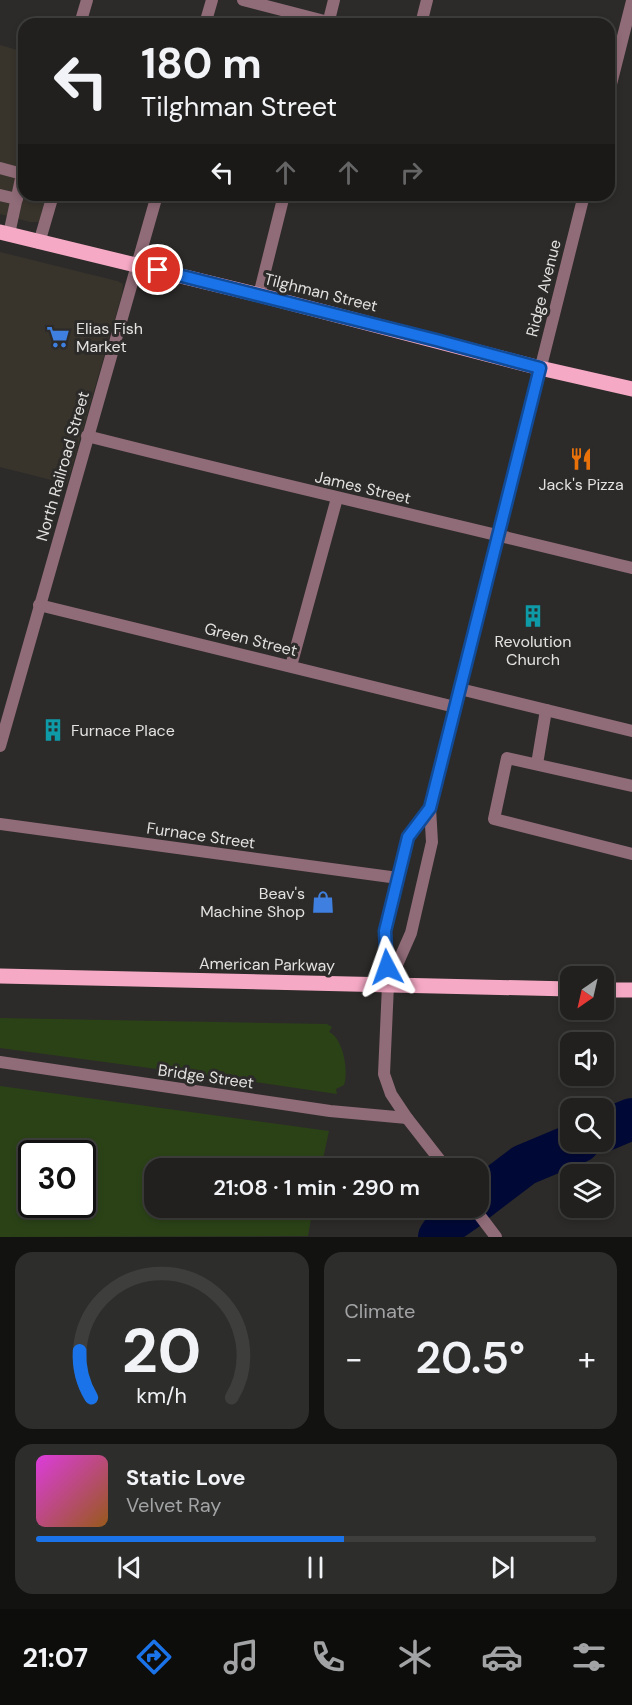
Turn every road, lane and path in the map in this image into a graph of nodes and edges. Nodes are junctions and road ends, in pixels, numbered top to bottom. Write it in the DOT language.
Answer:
graph roads {
  1 [pos="87,0"];
  2 [pos="212,0"];
  3 [pos="243,0"];
  4 [pos="334,0"];
  5 [pos="427,0"];
  6 [pos="632,1"];
  7 [pos="82,18"];
  8 [pos="207,18"];
  9 [pos="312,18"];
  10 [pos="332,18"];
  11 [pos="422,18"];
  12 [pos="615,68"];
  13 [pos="0,168"];
  14 [pos="18,173"];
  15 [pos="18,194"];
  16 [pos="0,195"];
  17 [pos="17,199"];
  18 [pos="51,201"];
  19 [pos="155,201"];
  20 [pos="282,201"];
  21 [pos="582,201"];
  22 [pos="4,233"];
  23 [pos="39,243"];
  24 [pos="138,266"];
  25 [pos="259,295"];
  26 [pos="540,368"];
  27 [pos="632,389"];
  28 [pos="87,436"];
  29 [pos="337,498"];
  30 [pos="498,535"];
  31 [pos="632,568"];
  32 [pos="39,605"];
  33 [pos="291,666"];
  34 [pos="460,689"];
  35 [pos="455,707"];
  36 [pos="546,710"];
  37 [pos="632,731"];
  38 [pos="0,746"];
  39 [pos="537,764"];
  40 [pos="632,786"];
  41 [pos="430,808"];
  42 [pos="0,824"];
  43 [pos="632,854"];
  44 [pos="398,878"];
  45 [pos="0,976"];
  46 [pos="388,985"];
  47 [pos="560,989"];
  48 [pos="614,990"];
  49 [pos="632,990"];
  50 [pos="0,1062"];
  51 [pos="407,1118"];
  52 [pos="438,1158"];
  53 [pos="482,1218"];
  54 [pos="496,1237"];
  1 -- 7 [label="street"];
  2 -- 8 [label="street"];
  3 -- 9 [label="street"];
  4 -- 10 [label="street"];
  5 -- 11 [label="street"];
  6 -- 12 [label="street"];
  13 -- 14 [label="street"];
  15 -- 17 [label="street"];
  16 -- 17 [label="street"];
  17 -- 22 [label="street"];
  18 -- 23 [label="street"];
  19 -- 24 [label="street, North Railroad Street"];
  20 -- 25 [label="street"];
  21 -- 26 [label="street, Ridge Avenue"];
  22 -- 23 [label="main road, Tilghman Street"];
  23 -- 24 [label="main road, Tilghman Street"];
  24 -- 25 [label="main road, Tilghman Street"];
  24 -- 28 [label="street, North Railroad Street"];
  25 -- 26 [label="main road, Tilghman Street"];
  26 -- 27 [label="main road, Tilghman Street"];
  26 -- 30 [label="street, Ridge Avenue"];
  28 -- 29 [label="street, James Street"];
  28 -- 32 [label="street, North Railroad Street"];
  29 -- 30 [label="street, James Street"];
  29 -- 33 [label="street"];
  30 -- 31 [label="street, James Street"];
  30 -- 34 [label="street, Ridge Avenue"];
  32 -- 33 [label="street, Green Street"];
  32 -- 38 [label="street, North Railroad Street"];
  33 -- 35 [label="street, Green Street"];
  34 -- 35 [label="street, Ridge Avenue"];
  34 -- 36 [label="street"];
  35 -- 41 [label="street, Ridge Avenue"];
  36 -- 37 [label="street"];
  36 -- 39 [label="street"];
  39 -- 40 [label="street"];
  39 -- 43 [label="street"];
  41 -- 44 [label="street, Ridge Avenue"];
  41 -- 46 [label="street, Ridge Avenue"];
  42 -- 44 [label="street, Furnace Street"];
  44 -- 46 [label="street, Ridge Avenue"];
  45 -- 46 [label="main road, American Parkway"];
  46 -- 47 [label="main road, American Parkway"];
  46 -- 51 [label="street"];
  48 -- 49 [label="main road"];
  50 -- 51 [label="street, Bridge Street"];
  51 -- 52 [label="street"];
  53 -- 54 [label="street"];
}
